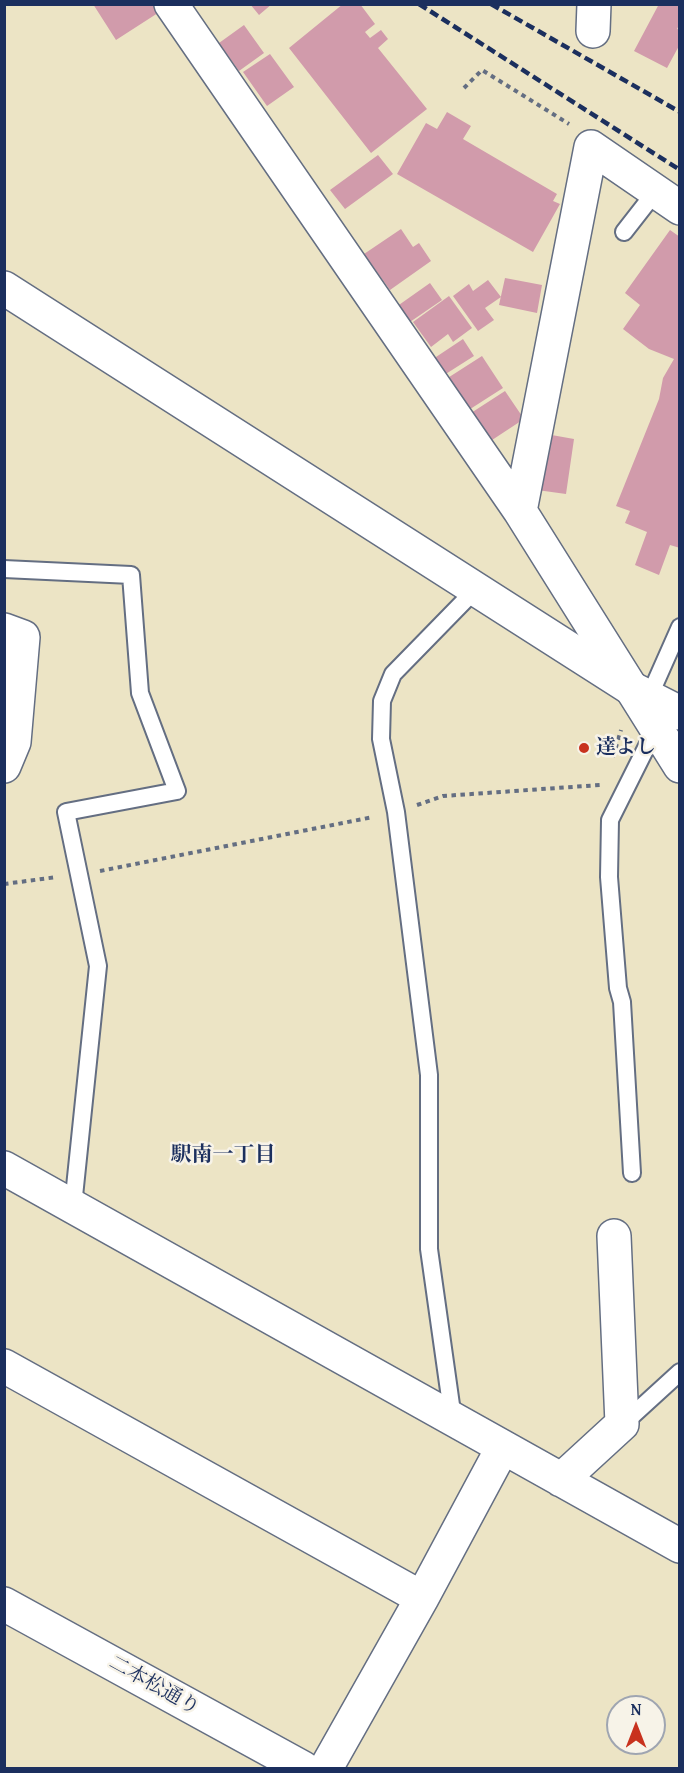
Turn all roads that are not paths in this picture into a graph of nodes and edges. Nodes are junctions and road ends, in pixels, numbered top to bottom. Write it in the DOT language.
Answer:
graph roads {
  1 [pos="171,4"];
  2 [pos="668,199"];
  3 [pos="624,232"];
  4 [pos="4,288"];
  5 [pos="520,511"];
  6 [pos="4,569"];
  7 [pos="476,589"];
  8 [pos="680,627"];
  9 [pos="4,630"];
  10 [pos="656,706"];
  11 [pos="4,766"];
  12 [pos="680,766"];
  13 [pos="4,1168"];
  14 [pos="632,1173"];
  15 [pos="73,1206"];
  16 [pos="614,1236"];
  17 [pos="4,1366"];
  18 [pos="680,1372"];
  19 [pos="453,1419"];
  20 [pos="622,1424"];
  21 [pos="503,1447"];
  22 [pos="561,1480"];
  23 [pos="680,1546"];
  24 [pos="422,1598"];
  25 [pos="4,1604"];
  26 [pos="303,1768"];
  27 [pos="326,1768"];
  1 -- 5 [label="street"];
  2 -- 3 [label="lane"];
  2 -- 5 [label="street"];
  4 -- 7 [label="street"];
  5 -- 10 [label="street"];
  6 -- 15 [label="lane"];
  7 -- 10 [label="street"];
  7 -- 19 [label="lane"];
  8 -- 10 [label="lane"];
  9 -- 11 [label="street"];
  10 -- 12 [label="street"];
  10 -- 14 [label="lane"];
  13 -- 15 [label="street"];
  15 -- 19 [label="street"];
  16 -- 20 [label="street"];
  17 -- 24 [label="street"];
  18 -- 20 [label="lane"];
  19 -- 21 [label="street"];
  20 -- 22 [label="street"];
  21 -- 22 [label="street"];
  21 -- 24 [label="street"];
  22 -- 23 [label="street"];
  24 -- 27 [label="street"];
  25 -- 26 [label="street, 二本松通り"];
}
